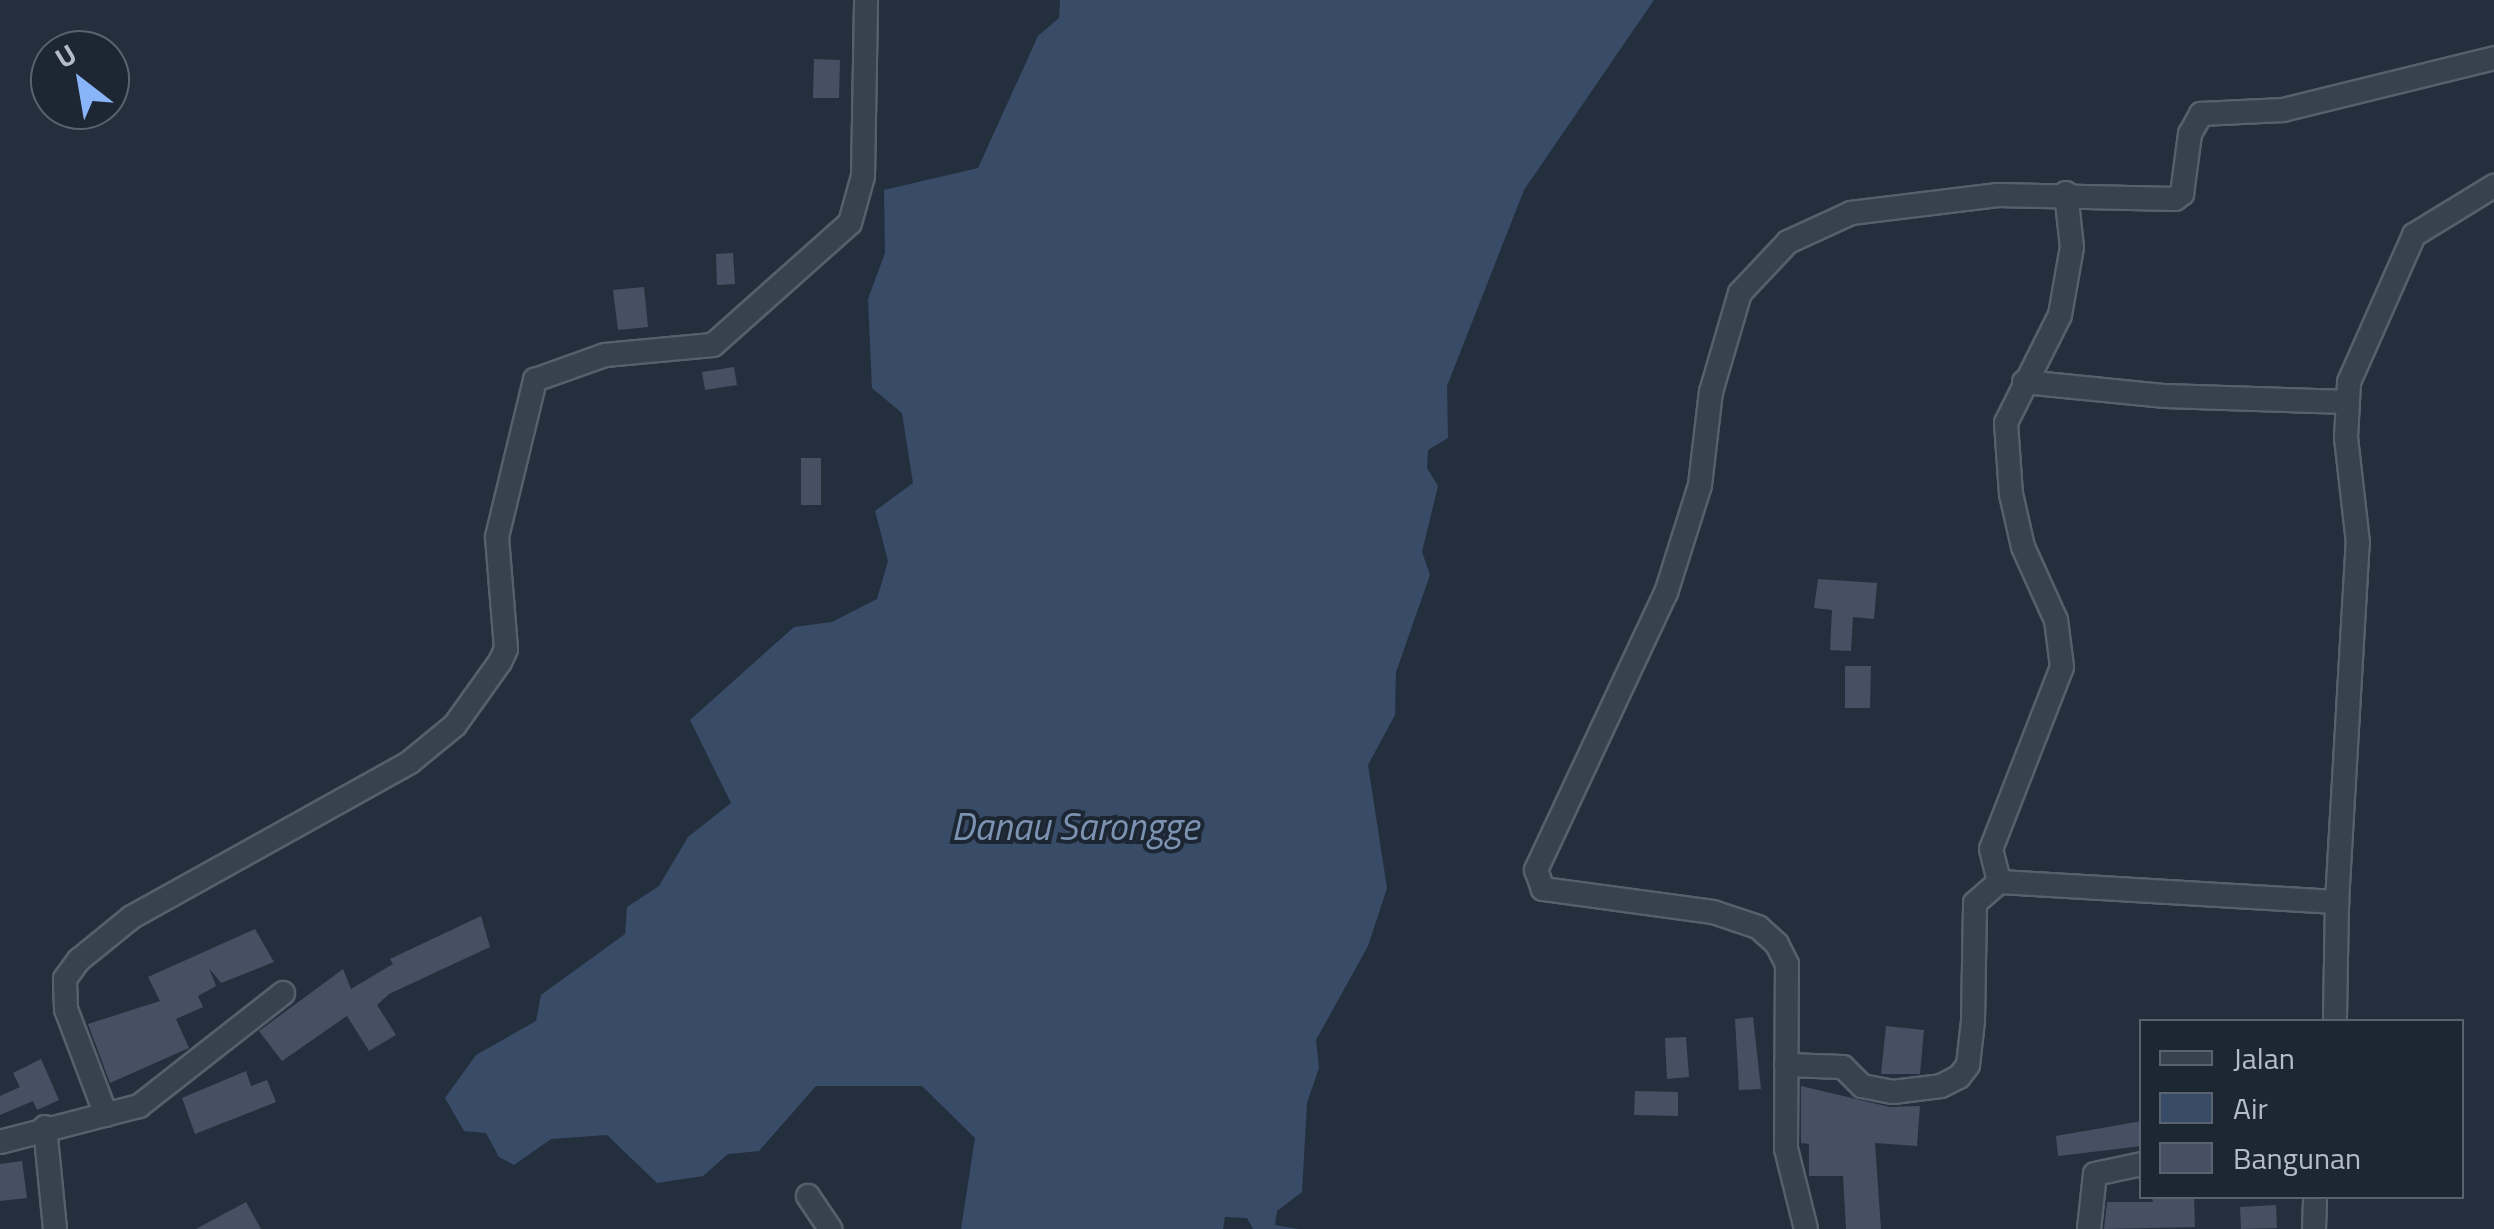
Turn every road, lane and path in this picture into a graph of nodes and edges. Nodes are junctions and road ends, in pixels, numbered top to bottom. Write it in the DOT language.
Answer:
graph roads {
  1 [pos="866,0"];
  2 [pos="2494,58"];
  3 [pos="2494,186"];
  4 [pos="2066,193"];
  5 [pos="2024,382"];
  6 [pos="2346,402"];
  7 [pos="1999,882"];
  8 [pos="2337,902"];
  9 [pos="283,993"];
  10 [pos="2335,1019"];
  11 [pos="1786,1066"];
  12 [pos="106,1116"];
  13 [pos="45,1127"];
  14 [pos="0,1142"];
  15 [pos="2139,1165"];
  16 [pos="808,1196"];
  17 [pos="2315,1199"];
  18 [pos="55,1229"];
  19 [pos="830,1229"];
  20 [pos="1806,1229"];
  21 [pos="2089,1229"];
  22 [pos="2314,1229"];
  1 -- 12 [label="street"];
  2 -- 4 [label="street"];
  3 -- 6 [label="street"];
  4 -- 5 [label="street"];
  4 -- 11 [label="street"];
  5 -- 6 [label="street"];
  5 -- 7 [label="street"];
  6 -- 8 [label="street"];
  7 -- 8 [label="street"];
  7 -- 11 [label="street"];
  8 -- 10 [label="street"];
  9 -- 12 [label="street"];
  11 -- 20 [label="street"];
  12 -- 13 [label="street"];
  13 -- 14 [label="street"];
  13 -- 18 [label="street"];
  15 -- 21 [label="street"];
  16 -- 19 [label="street"];
  17 -- 22 [label="street"];
}
